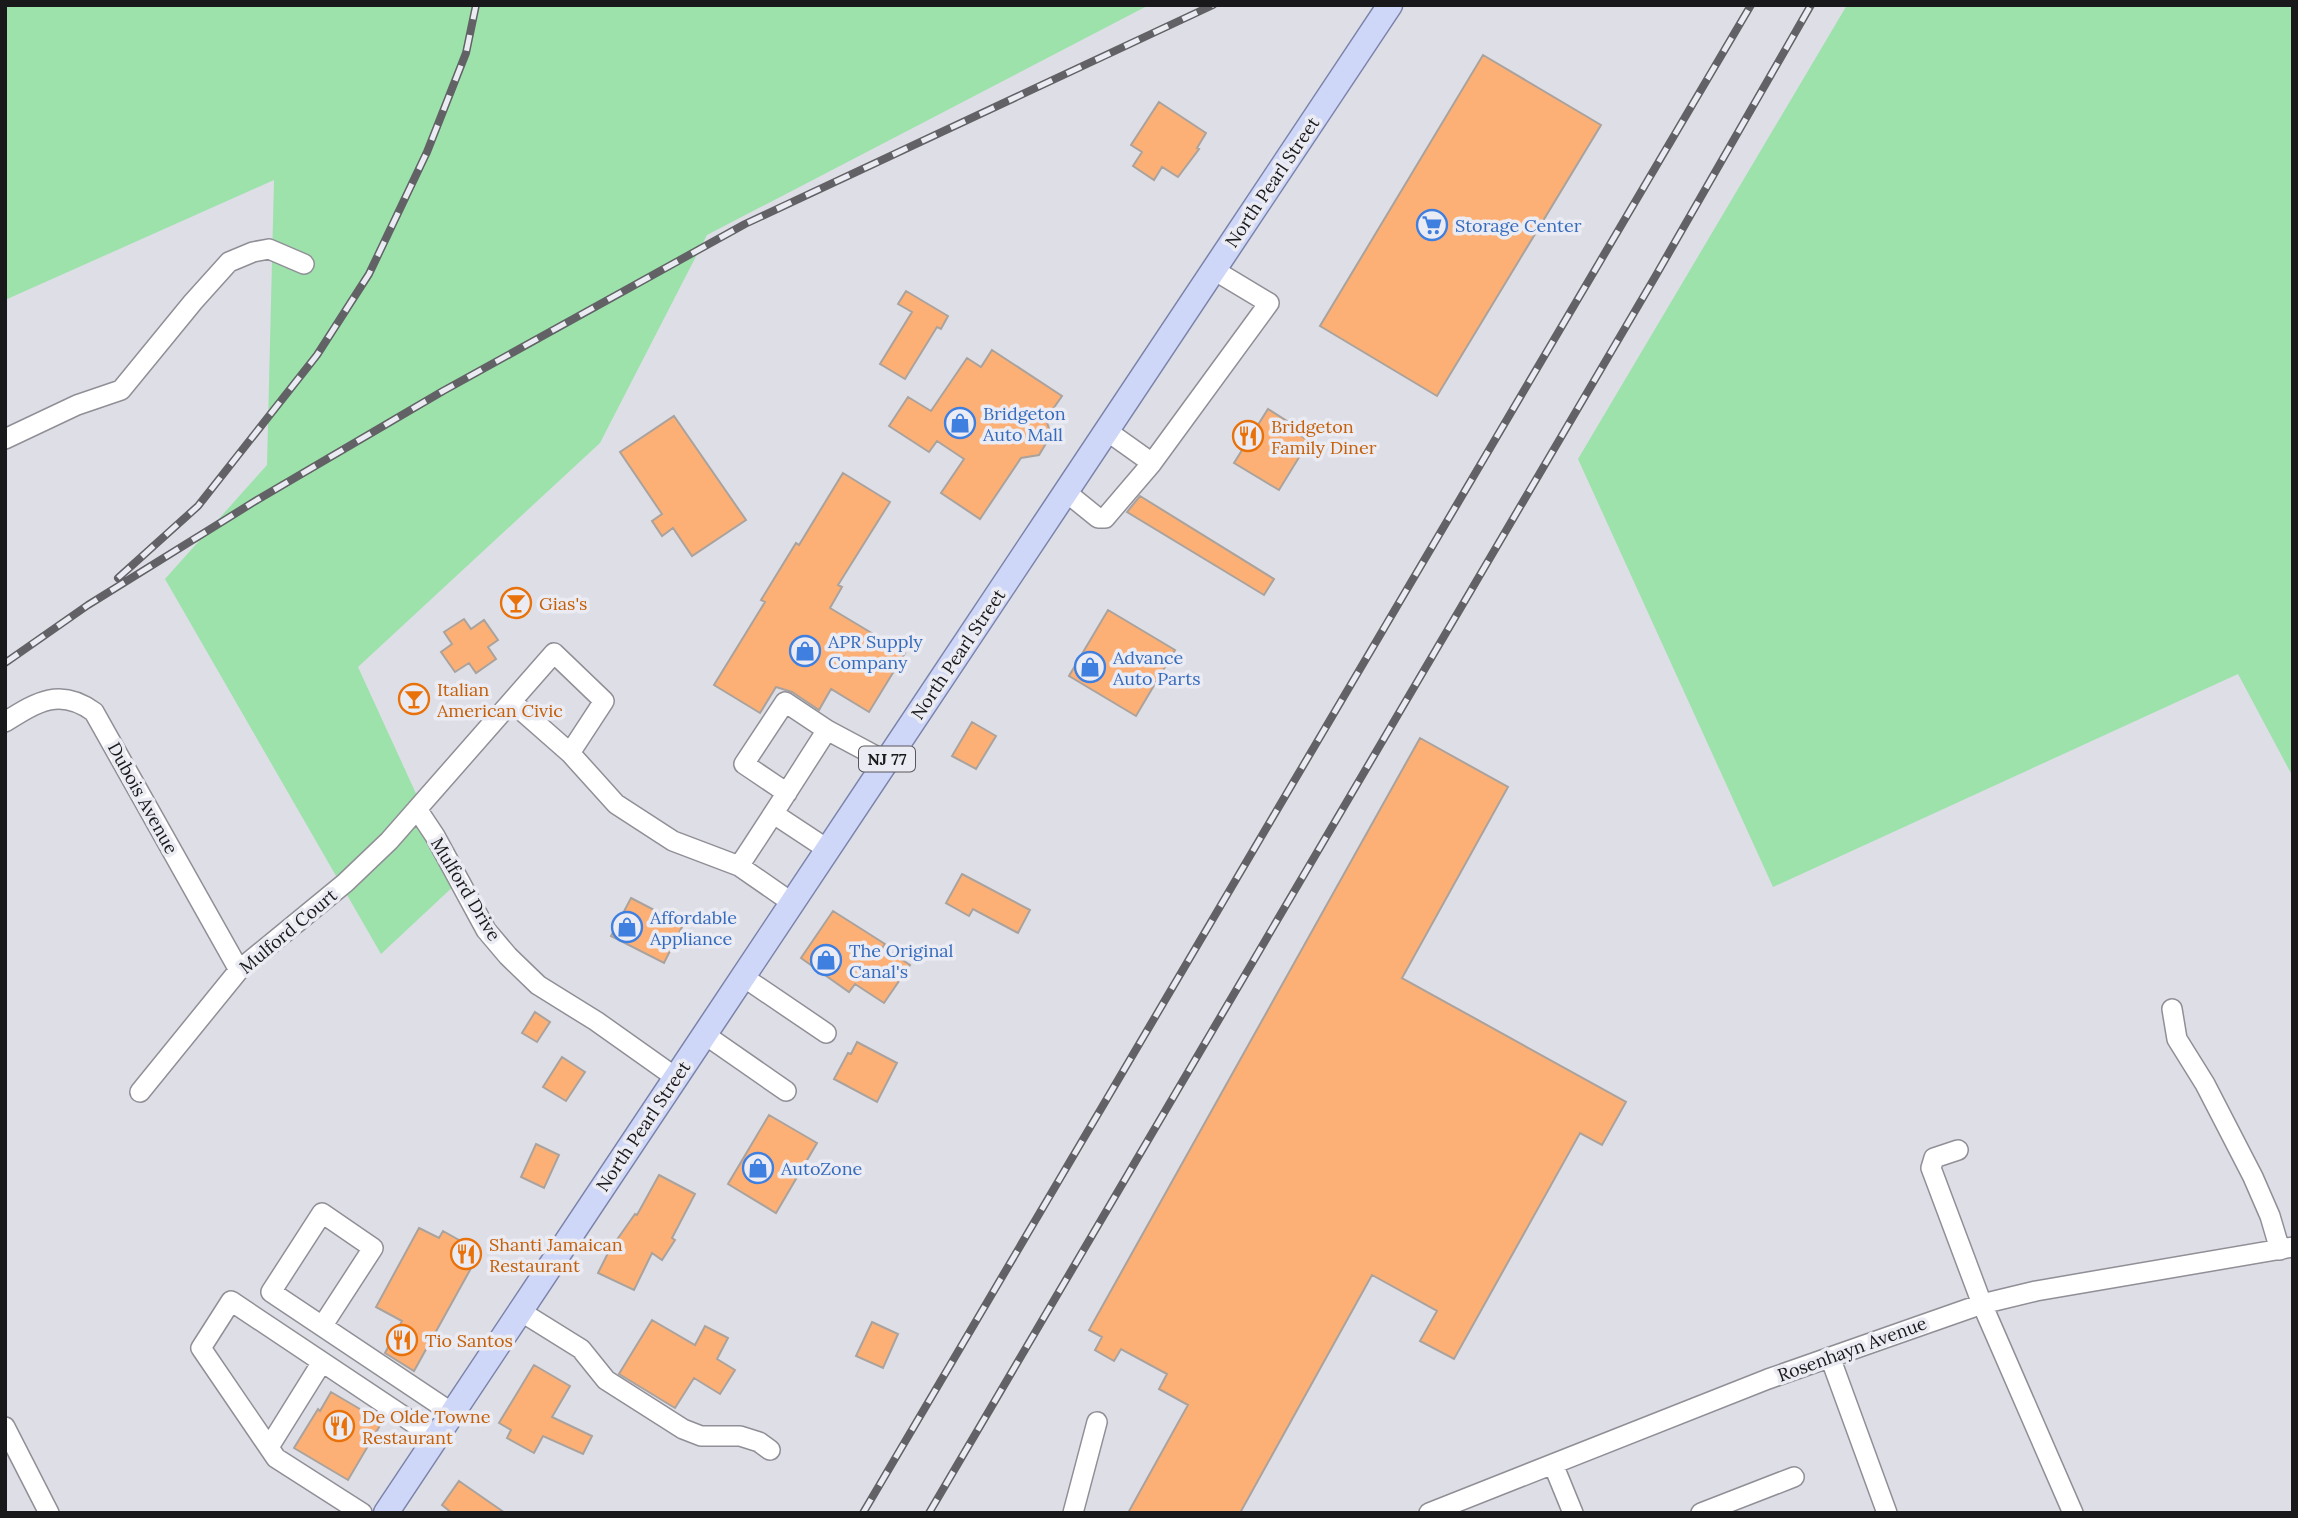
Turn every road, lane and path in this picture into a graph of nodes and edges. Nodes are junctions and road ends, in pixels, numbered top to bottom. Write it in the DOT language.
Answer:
graph roads {
  1 [pos="1390,5"];
  2 [pos="304,264"];
  3 [pos="1214,270"];
  4 [pos="1107,430"];
  5 [pos="5,439"];
  6 [pos="1152,463"];
  7 [pos="1066,492"];
  8 [pos="512,702"];
  9 [pos="5,722"];
  10 [pos="827,730"];
  11 [pos="570,753"];
  12 [pos="885,761"];
  13 [pos="787,793"];
  14 [pos="417,809"];
  15 [pos="774,814"];
  16 [pos="827,849"];
  17 [pos="738,866"];
  18 [pos="792,902"];
  19 [pos="239,970"];
  20 [pos="742,976"];
  21 [pos="2172,1009"];
  22 [pos="826,1033"];
  23 [pos="704,1034"];
  24 [pos="675,1077"];
  25 [pos="786,1091"];
  26 [pos="139,1092"];
  27 [pos="1958,1150"];
  28 [pos="2287,1249"];
  29 [pos="1982,1304"];
  30 [pos="520,1311"];
  31 [pos="323,1325"];
  32 [pos="1830,1357"];
  33 [pos="322,1362"];
  34 [pos="452,1413"];
  35 [pos="1097,1422"];
  36 [pos="5,1427"];
  37 [pos="436,1438"];
  38 [pos="269,1447"];
  39 [pos="770,1450"];
  40 [pos="1553,1464"];
  41 [pos="1794,1477"];
  42 [pos="49,1513"];
  43 [pos="362,1513"];
  44 [pos="386,1513"];
  45 [pos="1073,1513"];
  46 [pos="1429,1513"];
  47 [pos="1573,1513"];
  48 [pos="1701,1513"];
  49 [pos="1887,1513"];
  50 [pos="2073,1513"];
  1 -- 3 [label="main road, North Pearl Street / NJ 77"];
  2 -- 5 [label="street"];
  3 -- 4 [label="main road, North Pearl Street / NJ 77"];
  3 -- 6 [label="street"];
  4 -- 6 [label="street"];
  4 -- 7 [label="main road, North Pearl Street / NJ 77"];
  6 -- 7 [label="street"];
  7 -- 12 [label="main road, North Pearl Street / NJ 77"];
  8 -- 11 [label="street"];
  8 -- 11 [label="street"];
  8 -- 14 [label="street"];
  9 -- 19 [label="street, Dubois Avenue"];
  10 -- 12 [label="street"];
  10 -- 13 [label="street"];
  10 -- 13 [label="street"];
  11 -- 17 [label="street"];
  12 -- 16 [label="main road, North Pearl Street / NJ 77"];
  13 -- 15 [label="street"];
  14 -- 19 [label="street, Mulford Court"];
  14 -- 24 [label="street, Mulford Drive"];
  15 -- 16 [label="street"];
  15 -- 17 [label="street"];
  16 -- 18 [label="main road, North Pearl Street / NJ 77"];
  17 -- 18 [label="street"];
  18 -- 20 [label="main road, North Pearl Street / NJ 77"];
  19 -- 26 [label="street, Mulford Court"];
  20 -- 22 [label="street"];
  20 -- 23 [label="main road, North Pearl Street / NJ 77"];
  21 -- 28 [label="street"];
  23 -- 24 [label="main road, North Pearl Street / NJ 77"];
  23 -- 25 [label="street"];
  24 -- 30 [label="main road, North Pearl Street / NJ 77"];
  27 -- 29 [label="street"];
  28 -- 29 [label="street, Rosenhayn Avenue"];
  29 -- 32 [label="street, Rosenhayn Avenue"];
  29 -- 50 [label="street"];
  30 -- 34 [label="main road, North Pearl Street / NJ 77"];
  30 -- 39 [label="street"];
  31 -- 31 [label="street"];
  31 -- 34 [label="street"];
  32 -- 40 [label="street, Rosenhayn Avenue"];
  32 -- 49 [label="street"];
  33 -- 37 [label="street"];
  33 -- 38 [label="street"];
  33 -- 38 [label="street"];
  34 -- 37 [label="main road, North Pearl Street / NJ 77"];
  35 -- 45 [label="street"];
  36 -- 42 [label="street"];
  37 -- 44 [label="main road, North Pearl Street / NJ 77"];
  38 -- 43 [label="street"];
  40 -- 46 [label="street, Rosenhayn Avenue"];
  40 -- 47 [label="street"];
  41 -- 48 [label="street"];
}
